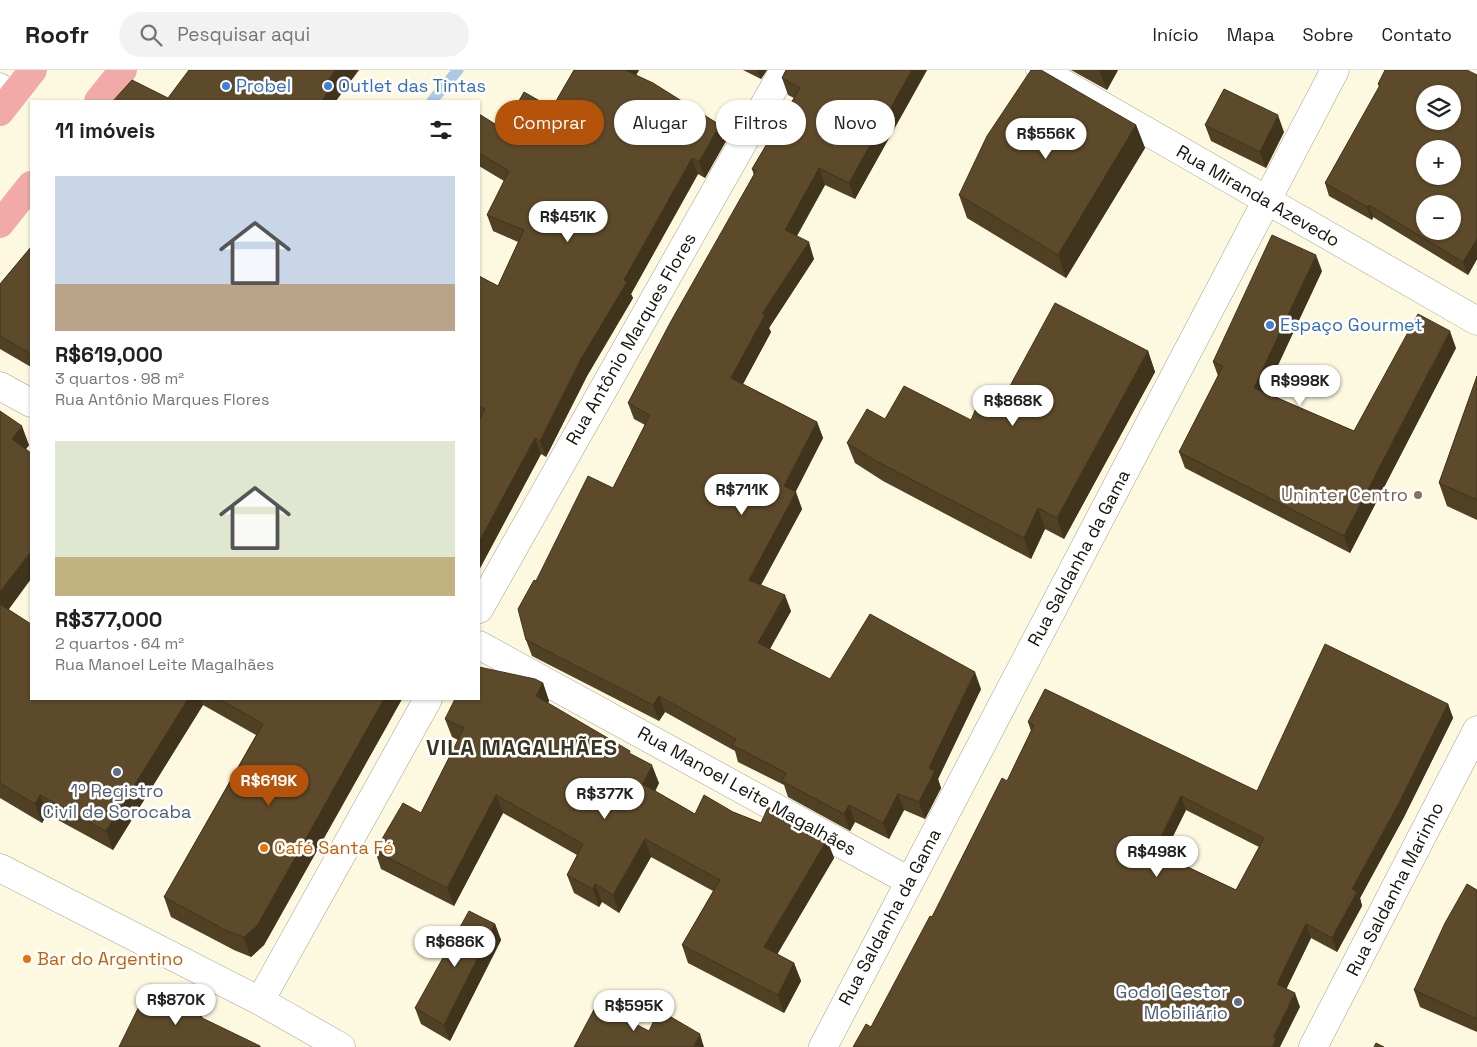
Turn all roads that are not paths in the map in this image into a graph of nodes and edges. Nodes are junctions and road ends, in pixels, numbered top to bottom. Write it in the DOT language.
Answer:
graph roads {
  1 [pos="34,70"];
  2 [pos="122,70"];
  3 [pos="784,70"];
  4 [pos="1040,70"];
  5 [pos="1335,70"];
  6 [pos="5,96"];
  7 [pos="99,100"];
  8 [pos="30,186"];
  9 [pos="1267,201"];
  10 [pos="0,224"];
  11 [pos="1477,321"];
  12 [pos="0,386"];
  13 [pos="30,402"];
  14 [pos="480,606"];
  15 [pos="480,646"];
  16 [pos="427,700"];
  17 [pos="1477,730"];
  18 [pos="2,874"];
  19 [pos="909,880"];
  20 [pos="260,1001"];
  21 [pos="341,1047"];
  22 [pos="823,1047"];
  23 [pos="1312,1047"];
  1 -- 6 [label="main road"];
  2 -- 7 [label="main road"];
  3 -- 14 [label="street, Rua Antônio Marques Flores"];
  4 -- 9 [label="street, Rua Miranda Azevedo"];
  5 -- 9 [label="street, Rua Saldanha da Gama"];
  8 -- 10 [label="main road"];
  9 -- 11 [label="street, Rua Miranda Azevedo"];
  9 -- 19 [label="street, Rua Saldanha da Gama"];
  12 -- 13 [label="street"];
  15 -- 19 [label="street, Rua Manoel Leite Magalhães"];
  16 -- 20 [label="street"];
  17 -- 23 [label="street, Rua Saldanha Marinho"];
  18 -- 20 [label="street"];
  19 -- 22 [label="street, Rua Saldanha da Gama"];
  20 -- 21 [label="street"];
}
